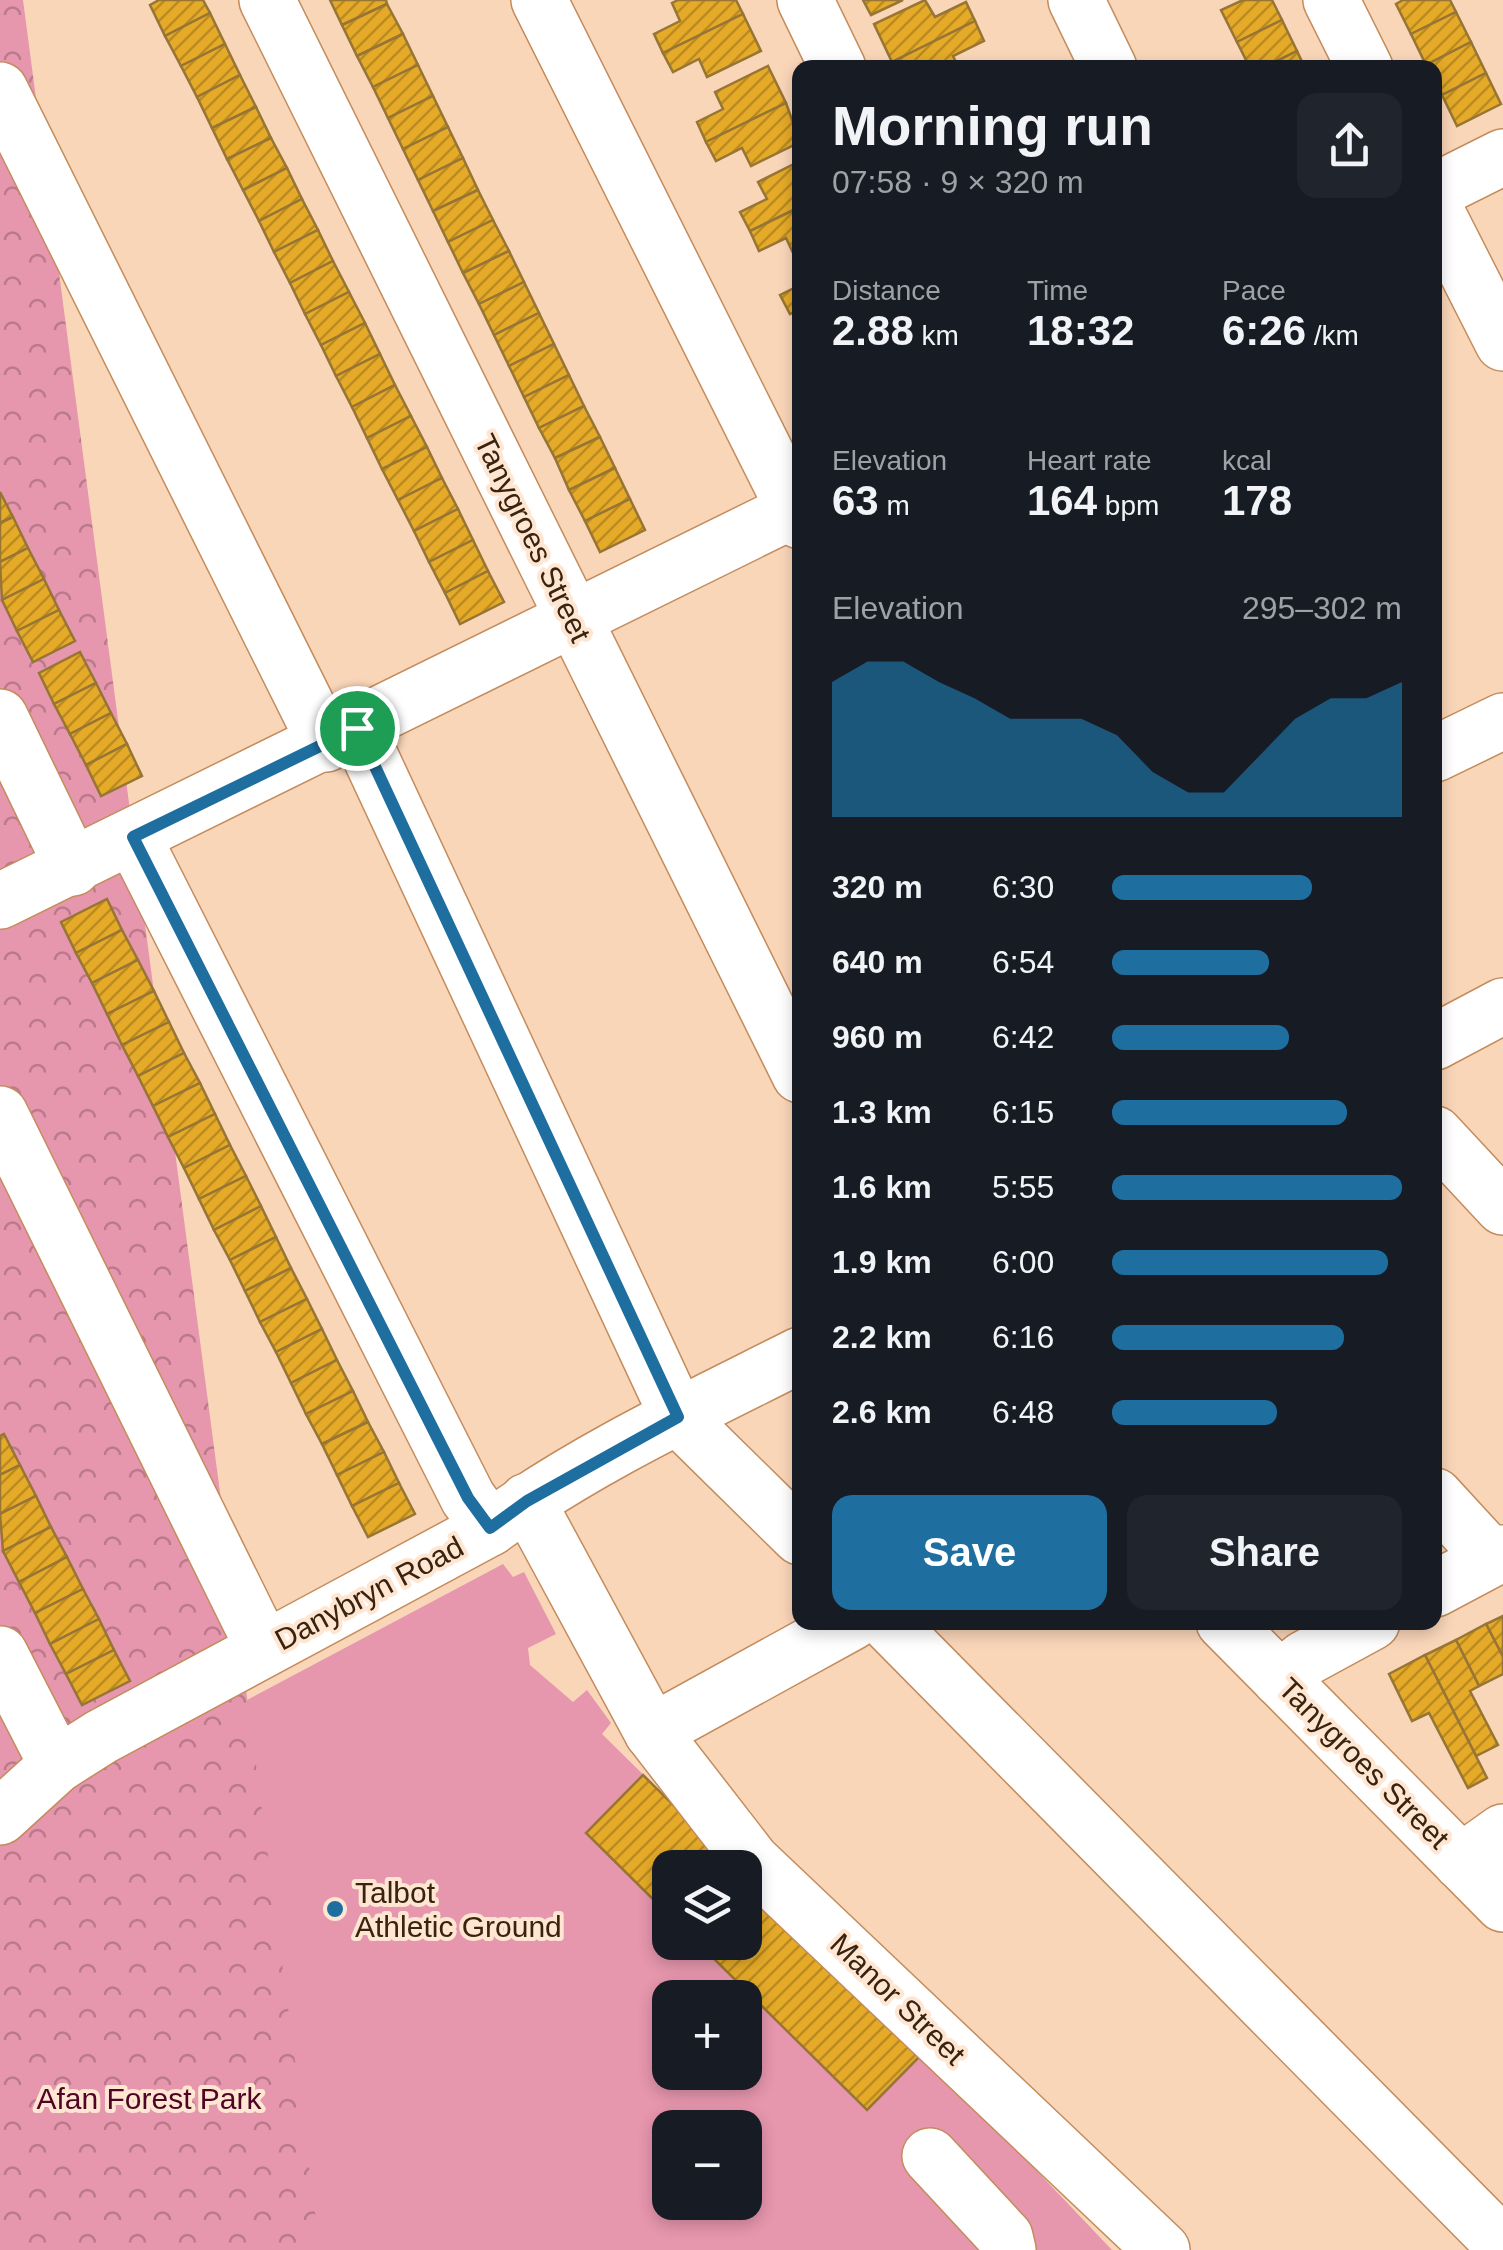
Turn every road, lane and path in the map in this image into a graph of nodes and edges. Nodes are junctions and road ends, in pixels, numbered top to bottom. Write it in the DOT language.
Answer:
graph roads {
  1 [pos="267,0"];
  2 [pos="539,0"];
  3 [pos="805,0"];
  4 [pos="1076,0"];
  5 [pos="1332,0"];
  6 [pos="834,60"];
  7 [pos="1105,60"];
  8 [pos="1362,60"];
  9 [pos="0,90"];
  10 [pos="1503,157"];
  11 [pos="1442,188"];
  12 [pos="1442,223"];
  13 [pos="1503,342"];
  14 [pos="792,499"];
  15 [pos="792,516"];
  16 [pos="573,620"];
  17 [pos="0,717"];
  18 [pos="1503,721"];
  19 [pos="342,736"];
  20 [pos="1442,744"];
  21 [pos="133,837"];
  22 [pos="74,868"];
  23 [pos="0,901"];
  24 [pos="1503,1006"];
  25 [pos="1442,1038"];
  26 [pos="792,1058"];
  27 [pos="0,1114"];
  28 [pos="1442,1142"];
  29 [pos="1503,1207"];
  30 [pos="792,1359"];
  31 [pos="678,1417"];
  32 [pos="1442,1503"];
  33 [pos="508,1515"];
  34 [pos="792,1529"];
  35 [pos="1497,1556"];
  36 [pos="1442,1585"];
  37 [pos="837,1630"];
  38 [pos="895,1630"];
  39 [pos="1232,1630"];
  40 [pos="1357,1630"];
  41 [pos="264,1650"];
  42 [pos="0,1654"];
  43 [pos="1280,1679"];
  44 [pos="652,1732"];
  45 [pos="57,1765"];
  46 [pos="0,1817"];
  47 [pos="1482,1847"];
  48 [pos="1503,1904"];
  49 [pos="930,2156"];
  50 [pos="1503,2245"];
  51 [pos="1008,2250"];
  52 [pos="1162,2250"];
  1 -- 16 [label="street, Tanygroes Street"];
  2 -- 14 [label="street"];
  3 -- 6 [label="street"];
  4 -- 7 [label="street"];
  5 -- 8 [label="street"];
  9 -- 19 [label="street"];
  10 -- 11 [label="street"];
  12 -- 13 [label="street"];
  15 -- 16 [label="street"];
  16 -- 19 [label="street"];
  16 -- 26 [label="street, Tanygroes Street"];
  17 -- 22 [label="street"];
  18 -- 20 [label="street"];
  19 -- 21 [label="street"];
  19 -- 31 [label="street"];
  21 -- 22 [label="street"];
  21 -- 33 [label="street, Manor Street"];
  22 -- 23 [label="street"];
  24 -- 25 [label="street"];
  27 -- 41 [label="street"];
  28 -- 29 [label="street"];
  30 -- 31 [label="street, Danybryn Road"];
  31 -- 33 [label="street, Danybryn Road"];
  31 -- 34 [label="street"];
  32 -- 35 [label="street"];
  33 -- 41 [label="street, Danybryn Road"];
  33 -- 44 [label="street, Manor Street"];
  35 -- 36 [label="street"];
  37 -- 44 [label="street"];
  38 -- 50 [label="street"];
  39 -- 43 [label="street, Tanygroes Street"];
  40 -- 43 [label="street"];
  41 -- 45 [label="street, Danybryn Road"];
  42 -- 45 [label="street"];
  43 -- 47 [label="street, Tanygroes Street"];
  44 -- 52 [label="street, Manor Street"];
  45 -- 46 [label="street, Danybryn Road"];
  47 -- 48 [label="street, Tanygroes Street"];
  49 -- 51 [label="street"];
}
